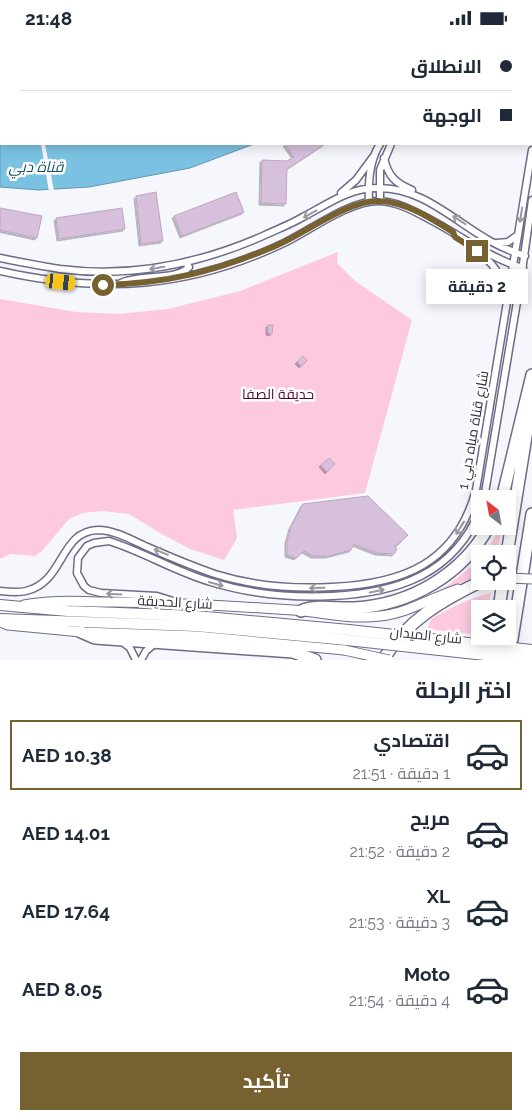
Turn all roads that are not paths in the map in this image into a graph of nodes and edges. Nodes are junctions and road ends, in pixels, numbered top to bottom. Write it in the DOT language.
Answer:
graph roads {
  1 [pos="379,145"];
  2 [pos="390,145"];
  3 [pos="532,150"];
  4 [pos="373,157"];
  5 [pos="384,158"];
  6 [pos="379,188"];
  7 [pos="368,189"];
  8 [pos="423,198"];
  9 [pos="532,200"];
  10 [pos="331,201"];
  11 [pos="380,201"];
  12 [pos="369,202"];
  13 [pos="453,232"];
  14 [pos="518,235"];
  15 [pos="490,241"];
  16 [pos="516,253"];
  17 [pos="525,256"];
  18 [pos="0,258"];
  19 [pos="186,263"];
  20 [pos="513,265"];
  21 [pos="523,268"];
  22 [pos="0,271"];
  23 [pos="118,285"];
  24 [pos="507,307"];
  25 [pos="532,375"];
  26 [pos="532,399"];
  27 [pos="486,490"];
  28 [pos="504,490"];
  29 [pos="532,514"];
  30 [pos="471,529"];
  31 [pos="483,535"];
  32 [pos="509,545"];
  33 [pos="516,578"];
  34 [pos="532,579"];
  35 [pos="471,584"];
  36 [pos="471,587"];
  37 [pos="0,591"];
  38 [pos="179,603"];
  39 [pos="0,605"];
  40 [pos="16,607"];
  41 [pos="301,611"];
  42 [pos="0,621"];
  43 [pos="81,632"];
  44 [pos="347,640"];
  45 [pos="120,641"];
  46 [pos="156,642"];
  47 [pos="493,645"];
  48 [pos="532,650"];
  49 [pos="136,660"];
  50 [pos="141,660"];
  51 [pos="315,660"];
  52 [pos="383,660"];
  53 [pos="389,660"];
  54 [pos="491,660"];
  55 [pos="509,660"];
  56 [pos="531,660"];
  1 -- 4 [label="street"];
  2 -- 5 [label="street"];
  3 -- 14 [label="street, شارع قناة مياه دبي 1, one-way"];
  4 -- 7 [label="street"];
  4 -- 10 [label="street"];
  5 -- 6 [label="street"];
  5 -- 8 [label="street"];
  6 -- 7 [label="street"];
  6 -- 8 [label="street"];
  6 -- 11 [label="street"];
  7 -- 10 [label="street"];
  7 -- 12 [label="street"];
  15 -- 8 [label="street, one-way"];
  9 -- 17 [label="street, شارع قناة مياه دبي 1"];
  10 -- 19 [label="street, one-way"];
  11 -- 12 [label="street"];
  11 -- 13 [label="street"];
  12 -- 23 [label="street"];
  13 -- 20 [label="street"];
  13 -- 24 [label="street"];
  14 -- 15 [label="street"];
  14 -- 16 [label="street, شارع قناة مياه دبي 1"];
  15 -- 16 [label="street"];
  16 -- 17 [label="street"];
  16 -- 20 [label="street, شارع قناة مياه دبي 1"];
  17 -- 21 [label="street, شارع قناة مياه دبي 1"];
  19 -- 18 [label="street, one-way"];
  19 -- 23 [label="street"];
  20 -- 21 [label="street"];
  20 -- 24 [label="street, شارع قناة مياه دبي 1"];
  21 -- 27 [label="street, شارع قناة مياه دبي 1"];
  22 -- 23 [label="street"];
  24 -- 37 [label="street, شارع قناة مياه دبي 1, one-way"];
  25 -- 28 [label="highway"];
  26 -- 32 [label="highway"];
  29 -- 55 [label="highway"];
  38 -- 30 [label="street, one-way"];
  31 -- 41 [label="highway"];
  33 -- 34 [label="main road, bridge"];
  35 -- 41 [label="main road"];
  36 -- 52 [label="highway"];
  38 -- 40 [label="main road"];
  38 -- 41 [label="main road"];
  39 -- 40 [label="main road, شارع الحديقة"];
  40 -- 44 [label="main road, شارع الحديقة"];
  42 -- 43 [label="main road"];
  42 -- 44 [label="main road, شارع الحديقة"];
  43 -- 44 [label="main road"];
  43 -- 45 [label="highway"];
  44 -- 48 [label="main road, شارع الميدان, bridge"];
  44 -- 53 [label="main road, bridge"];
  44 -- 56 [label="main road, شارع الميدان, bridge"];
  45 -- 46 [label="highway"];
  45 -- 49 [label="street"];
  46 -- 50 [label="street"];
  46 -- 51 [label="highway"];
  47 -- 54 [label="highway"];
}
